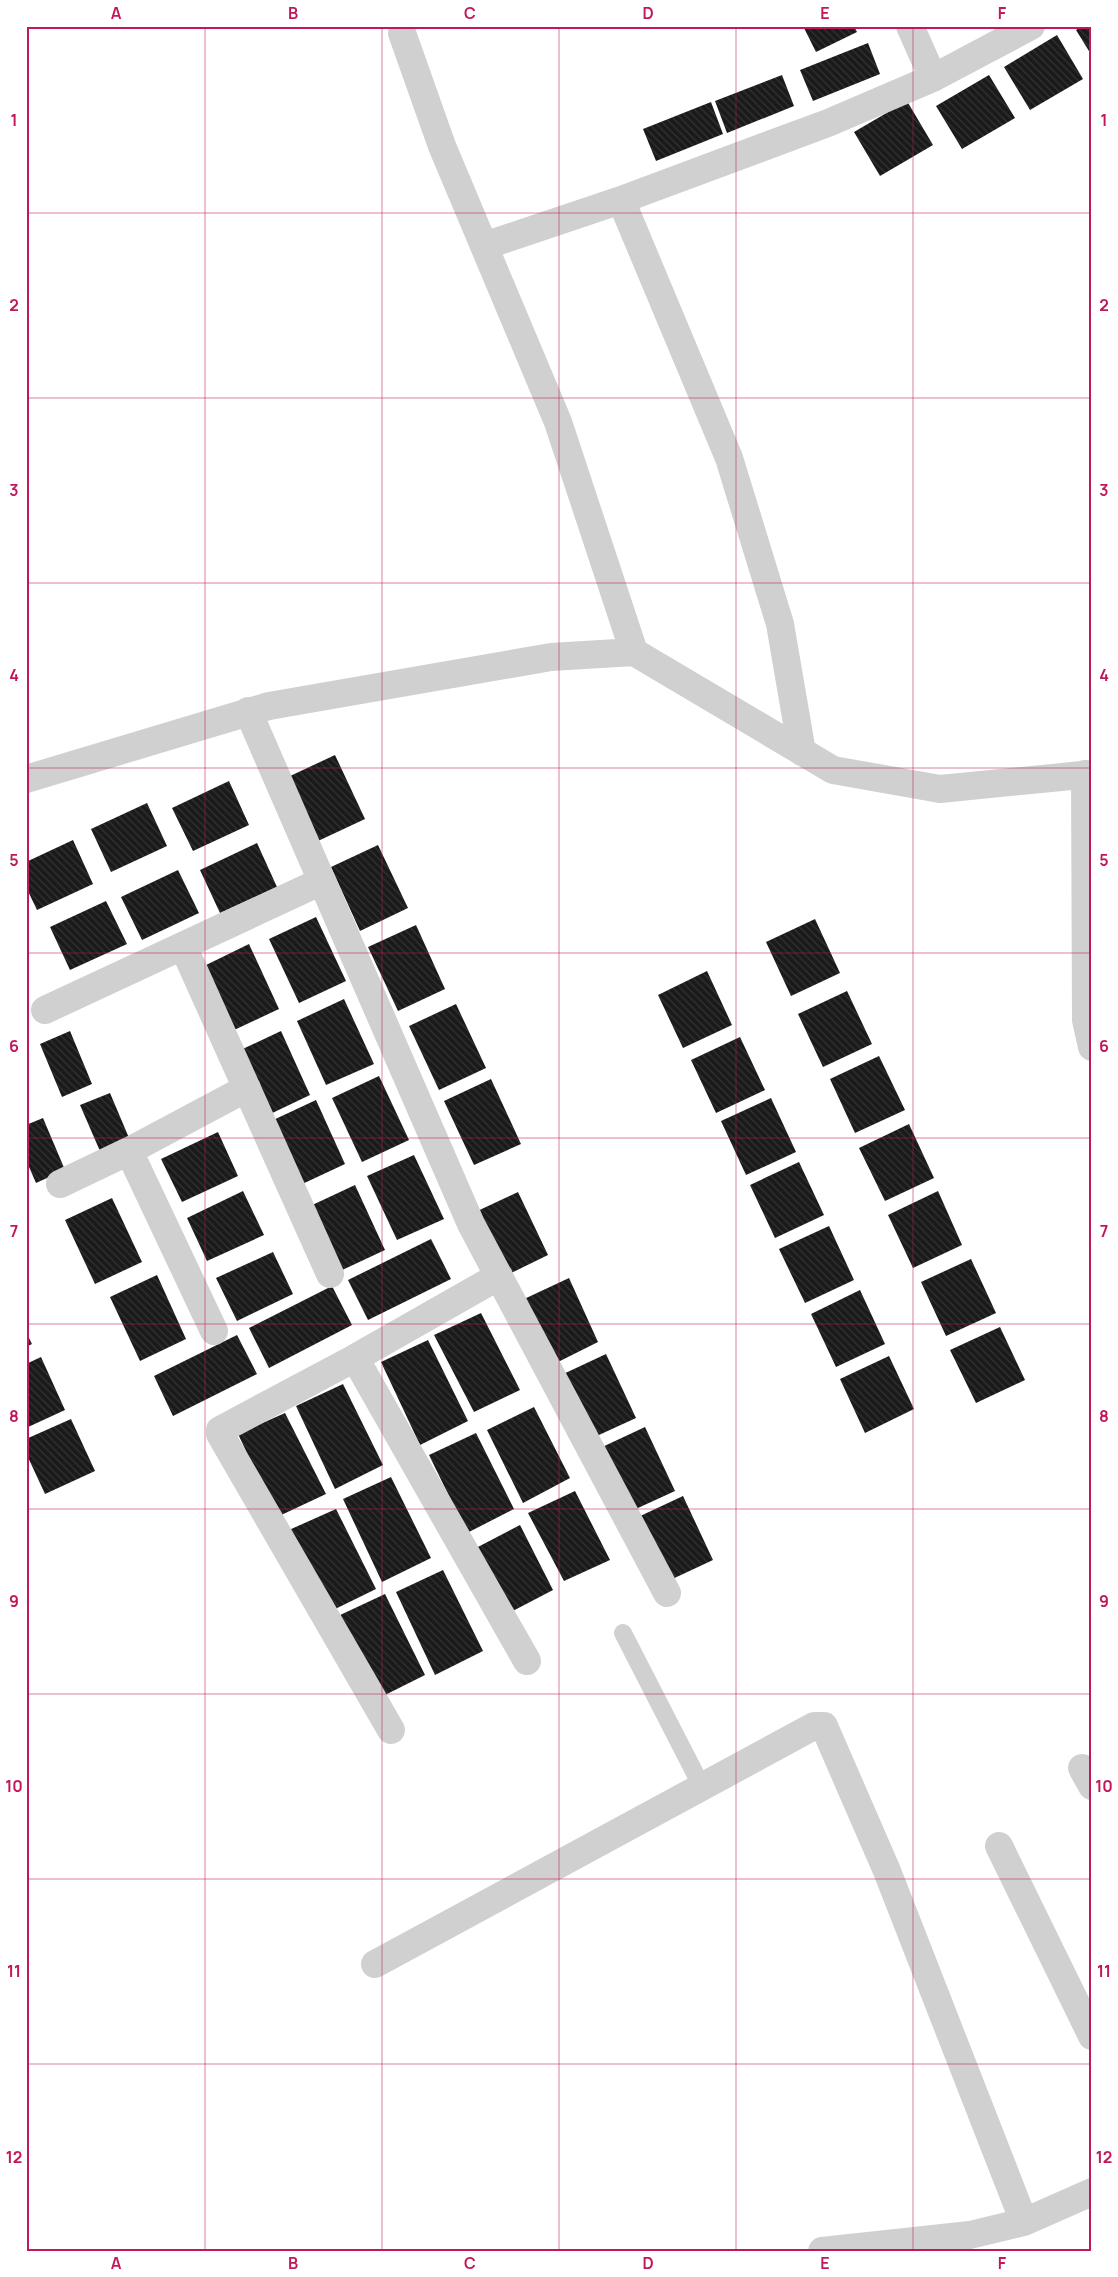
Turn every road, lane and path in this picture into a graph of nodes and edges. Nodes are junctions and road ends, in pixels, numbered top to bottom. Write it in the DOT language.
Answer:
graph roads {
  1 [pos="910,26"];
  2 [pos="1031,26"];
  3 [pos="402,33"];
  4 [pos="933,78"];
  5 [pos="621,200"];
  6 [pos="484,246"];
  7 [pos="634,652"];
  8 [pos="248,711"];
  9 [pos="802,752"];
  10 [pos="1089,774"];
  11 [pos="26,779"];
  12 [pos="322,881"];
  13 [pos="183,946"];
  14 [pos="45,1010"];
  15 [pos="1092,1047"];
  16 [pos="247,1088"];
  17 [pos="129,1151"];
  18 [pos="60,1184"];
  19 [pos="330,1274"];
  20 [pos="499,1276"];
  21 [pos="214,1331"];
  22 [pos="355,1358"];
  23 [pos="667,1593"];
  24 [pos="623,1633"];
  25 [pos="527,1661"];
  26 [pos="391,1730"];
  27 [pos="702,1787"];
  28 [pos="1000,1846"];
  29 [pos="375,1964"];
  30 [pos="1092,2036"];
  31 [pos="1092,2192"];
  32 [pos="1024,2222"];
  33 [pos="837,2249"];
  1 -- 4 [label="street"];
  2 -- 4 [label="street"];
  3 -- 6 [label="street"];
  4 -- 5 [label="street"];
  5 -- 6 [label="street"];
  5 -- 9 [label="street"];
  6 -- 7 [label="street"];
  7 -- 8 [label="street"];
  7 -- 9 [label="street"];
  8 -- 11 [label="street"];
  8 -- 12 [label="street"];
  9 -- 10 [label="street"];
  10 -- 15 [label="street"];
  12 -- 13 [label="street"];
  12 -- 20 [label="street"];
  13 -- 14 [label="street"];
  13 -- 16 [label="street"];
  16 -- 17 [label="street"];
  16 -- 19 [label="street"];
  17 -- 18 [label="street"];
  17 -- 21 [label="street"];
  20 -- 22 [label="street"];
  20 -- 23 [label="street"];
  22 -- 25 [label="street"];
  22 -- 26 [label="street"];
  24 -- 27 [label="lane"];
  27 -- 29 [label="street"];
  27 -- 32 [label="street"];
  28 -- 30 [label="street"];
  31 -- 32 [label="street"];
  32 -- 33 [label="street"];
}
